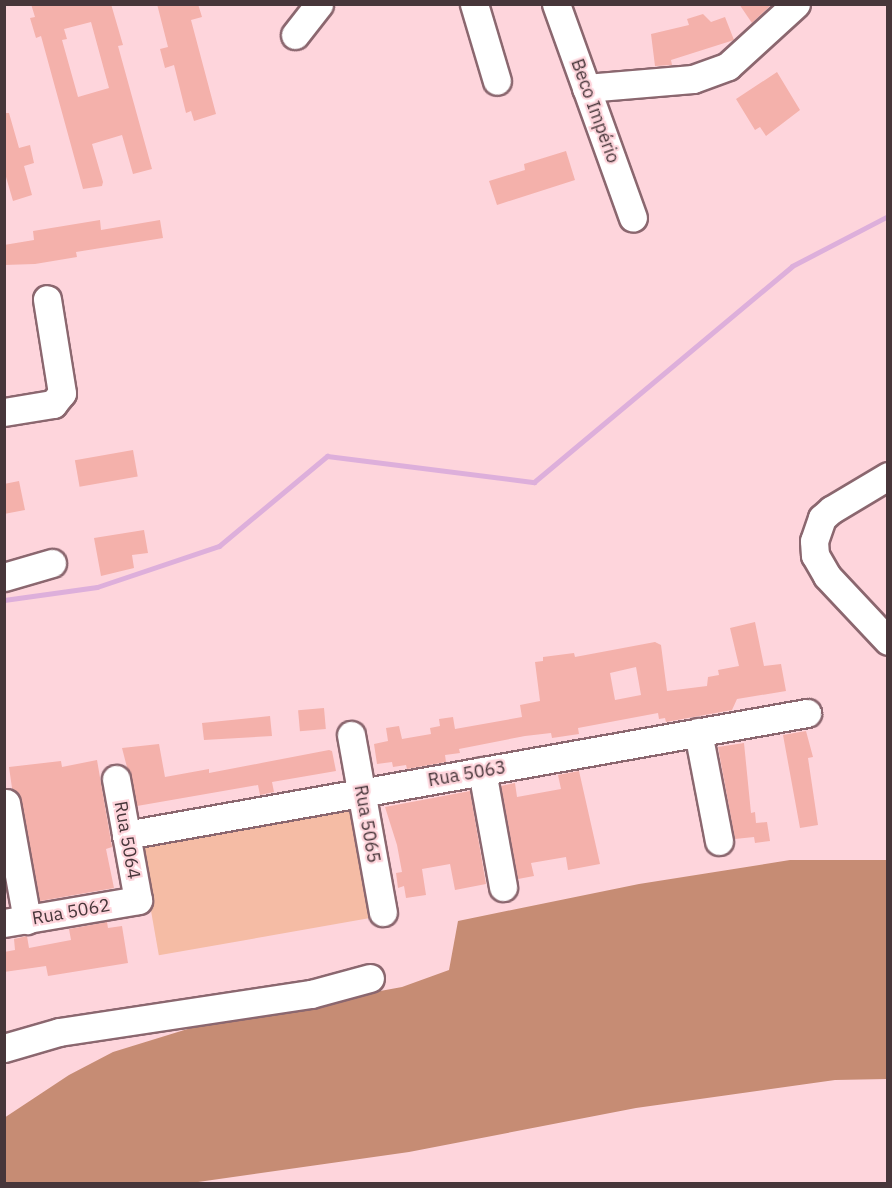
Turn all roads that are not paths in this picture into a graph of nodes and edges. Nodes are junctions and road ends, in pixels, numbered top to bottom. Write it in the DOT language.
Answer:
graph roads {
  1 [pos="320,4"];
  2 [pos="474,4"];
  3 [pos="556,4"];
  4 [pos="796,4"];
  5 [pos="295,34"];
  6 [pos="497,81"];
  7 [pos="586,88"];
  8 [pos="633,218"];
  9 [pos="47,299"];
  10 [pos="4,412"];
  11 [pos="888,476"];
  12 [pos="52,563"];
  13 [pos="4,577"];
  14 [pos="888,641"];
  15 [pos="807,713"];
  16 [pos="698,732"];
  17 [pos="351,735"];
  18 [pos="482,771"];
  19 [pos="116,779"];
  20 [pos="362,793"];
  21 [pos="6,803"];
  22 [pos="126,835"];
  23 [pos="719,841"];
  24 [pos="503,887"];
  25 [pos="138,900"];
  26 [pos="383,912"];
  27 [pos="16,922"];
  28 [pos="370,978"];
  29 [pos="4,1048"];
  1 -- 5 [label="street"];
  2 -- 6 [label="street"];
  3 -- 7 [label="street, Beco Império"];
  4 -- 7 [label="street"];
  7 -- 8 [label="street, Beco Império"];
  9 -- 10 [label="street"];
  11 -- 14 [label="street"];
  12 -- 13 [label="street"];
  15 -- 16 [label="street, Rua 5063"];
  16 -- 18 [label="street, Rua 5063"];
  16 -- 23 [label="street"];
  17 -- 20 [label="street, Rua 5065"];
  18 -- 20 [label="street, Rua 5063"];
  18 -- 24 [label="street"];
  19 -- 22 [label="street, Rua 5064"];
  20 -- 22 [label="street, Rua 5063"];
  20 -- 26 [label="street, Rua 5065"];
  21 -- 27 [label="street"];
  22 -- 25 [label="street, Rua 5064"];
  25 -- 27 [label="street, Rua 5062"];
  28 -- 29 [label="street"];
}
